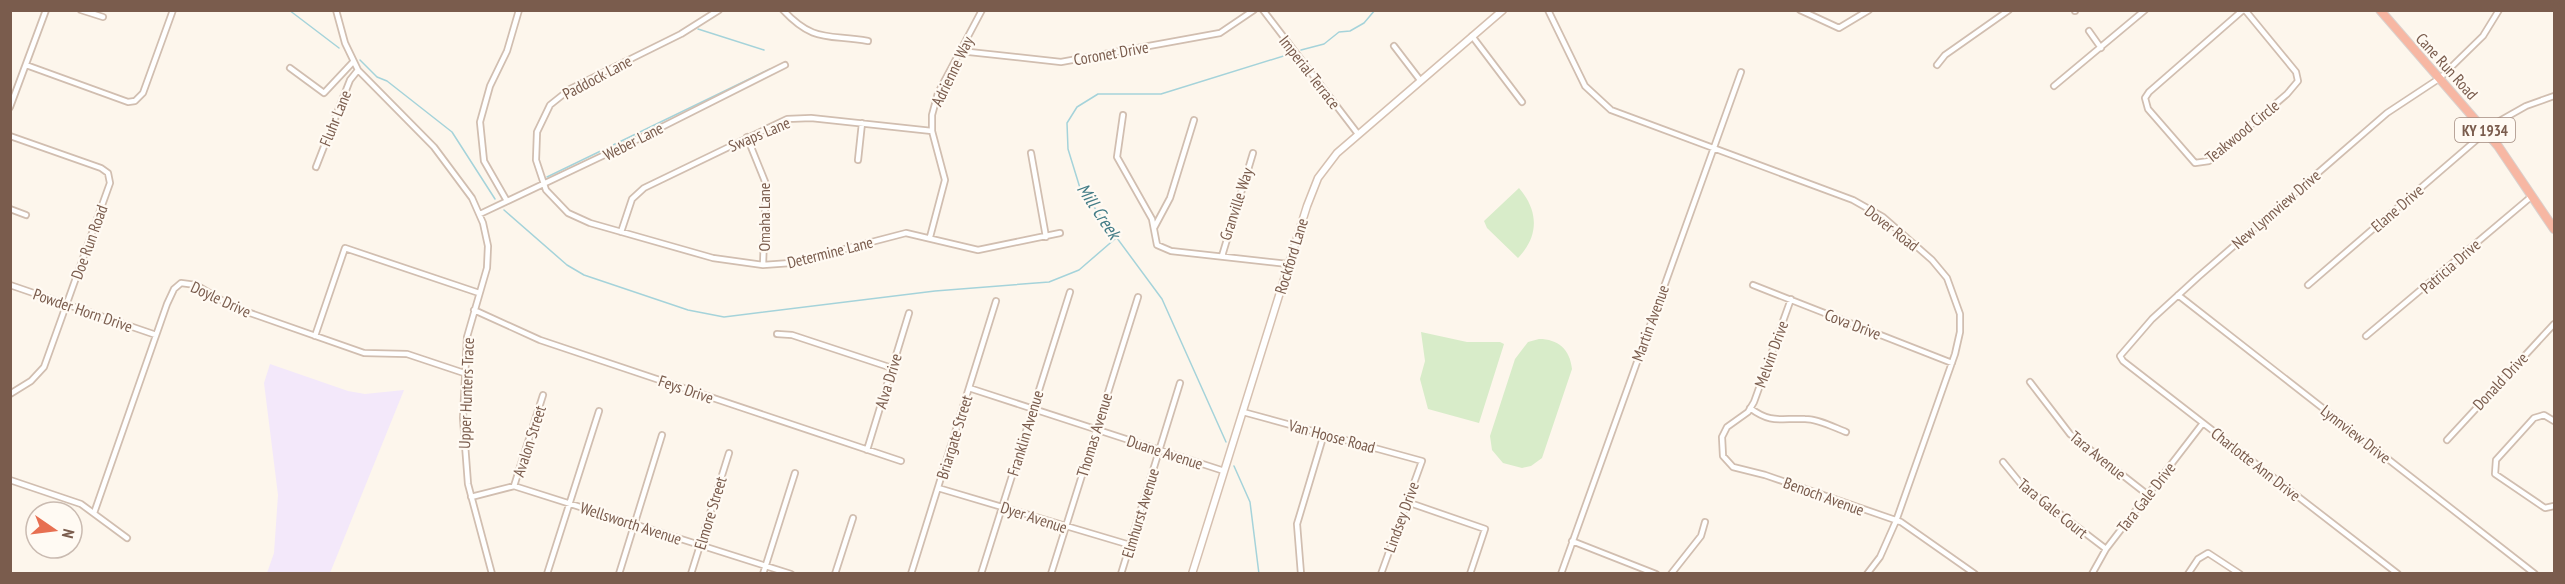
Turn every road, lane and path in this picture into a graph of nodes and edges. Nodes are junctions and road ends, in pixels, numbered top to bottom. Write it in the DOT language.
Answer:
graph roads {
  1 [pos="46,10"];
  2 [pos="81,10"];
  3 [pos="173,10"];
  4 [pos="336,10"];
  5 [pos="519,10"];
  6 [pos="719,10"];
  7 [pos="783,10"];
  8 [pos="982,10"];
  9 [pos="1254,10"];
  10 [pos="1263,10"];
  11 [pos="1503,10"];
  12 [pos="1548,10"];
  13 [pos="1800,10"];
  14 [pos="1869,10"];
  15 [pos="2009,10"];
  16 [pos="2145,10"];
  17 [pos="2244,10"];
  18 [pos="2380,10"];
  19 [pos="2499,10"];
  20 [pos="103,17"];
  21 [pos="2090,31"];
  22 [pos="1472,36"];
  23 [pos="868,41"];
  24 [pos="1394,46"];
  25 [pos="2101,48"];
  26 [pos="960,51"];
  27 [pos="353,63"];
  28 [pos="26,65"];
  29 [pos="784,65"];
  30 [pos="1937,65"];
  31 [pos="290,68"];
  32 [pos="358,70"];
  33 [pos="1741,72"];
  34 [pos="2440,78"];
  35 [pos="1420,80"];
  36 [pos="2054,86"];
  37 [pos="2554,96"];
  38 [pos="1522,102"];
  39 [pos="10,107"];
  40 [pos="1124,115"];
  41 [pos="1194,120"];
  42 [pos="862,123"];
  43 [pos="932,131"];
  44 [pos="2486,131"];
  45 [pos="1358,134"];
  46 [pos="10,136"];
  47 [pos="747,137"];
  48 [pos="1712,149"];
  49 [pos="1031,153"];
  50 [pos="1253,153"];
  51 [pos="858,160"];
  52 [pos="316,167"];
  53 [pos="544,184"];
  54 [pos="2533,195"];
  55 [pos="507,201"];
  56 [pos="10,209"];
  57 [pos="480,214"];
  58 [pos="26,215"];
  59 [pos="1154,228"];
  60 [pos="2554,229"];
  61 [pos="621,232"];
  62 [pos="1060,233"];
  63 [pos="930,237"];
  64 [pos="1046,237"];
  65 [pos="1222,256"];
  66 [pos="1288,264"];
  67 [pos="764,265"];
  68 [pos="10,285"];
  69 [pos="1753,285"];
  70 [pos="2308,285"];
  71 [pos="1070,292"];
  72 [pos="479,293"];
  73 [pos="2178,295"];
  74 [pos="1138,297"];
  75 [pos="1791,299"];
  76 [pos="996,301"];
  77 [pos="66,305"];
  78 [pos="474,310"];
  79 [pos="909,313"];
  80 [pos="2554,324"];
  81 [pos="777,334"];
  82 [pos="156,335"];
  83 [pos="315,336"];
  84 [pos="2366,336"];
  85 [pos="2122,352"];
  86 [pos="1952,363"];
  87 [pos="892,368"];
  88 [pos="464,373"];
  89 [pos="2030,382"];
  90 [pos="1180,383"];
  91 [pos="969,388"];
  92 [pos="10,394"];
  93 [pos="543,395"];
  94 [pos="1033,408"];
  95 [pos="1750,408"];
  96 [pos="598,411"];
  97 [pos="1243,412"];
  98 [pos="2554,421"];
  99 [pos="2203,423"];
  100 [pos="1096,429"];
  101 [pos="1846,432"];
  102 [pos="1324,434"];
  103 [pos="662,435"];
  104 [pos="2447,440"];
  105 [pos="1160,449"];
  106 [pos="867,450"];
  107 [pos="729,453"];
  108 [pos="901,461"];
  109 [pos="1422,461"];
  110 [pos="2003,462"];
  111 [pos="1224,471"];
  112 [pos="795,473"];
  113 [pos="10,480"];
  114 [pos="514,486"];
  115 [pos="938,488"];
  116 [pos="2148,495"];
  117 [pos="471,497"];
  118 [pos="1407,502"];
  119 [pos="569,503"];
  120 [pos="2554,506"];
  121 [pos="1002,507"];
  122 [pos="94,513"];
  123 [pos="853,518"];
  124 [pos="1896,521"];
  125 [pos="1705,522"];
  126 [pos="634,524"];
  127 [pos="1065,528"];
  128 [pos="127,538"];
  129 [pos="1572,541"];
  130 [pos="700,545"];
  131 [pos="1130,545"];
  132 [pos="2106,549"];
  133 [pos="766,566"];
  134 [pos="492,573"];
  135 [pos="547,573"];
  136 [pos="619,573"];
  137 [pos="691,573"];
  138 [pos="763,573"];
  139 [pos="791,573"];
  140 [pos="835,573"];
  141 [pos="911,573"];
  142 [pos="981,573"];
  143 [pos="1051,573"];
  144 [pos="1121,573"];
  145 [pos="1192,573"];
  146 [pos="1301,573"];
  147 [pos="1381,573"];
  148 [pos="1470,573"];
  149 [pos="1560,573"];
  150 [pos="1656,573"];
  151 [pos="1671,573"];
  152 [pos="1868,573"];
  153 [pos="1975,573"];
  154 [pos="2092,573"];
  155 [pos="2188,573"];
  156 [pos="2240,573"];
  157 [pos="2398,573"];
  158 [pos="2535,573"];
  1 -- 28 [label="street"];
  2 -- 20 [label="street"];
  3 -- 28 [label="street"];
  4 -- 27 [label="street, Upper Hunters Trace"];
  5 -- 55 [label="street"];
  6 -- 53 [label="street, Paddock Lane"];
  7 -- 23 [label="street"];
  8 -- 26 [label="street, Adrienne Way"];
  9 -- 26 [label="street, Coronet Drive"];
  10 -- 45 [label="street, Imperial Terrace"];
  11 -- 22 [label="main road, Rockford Lane"];
  12 -- 48 [label="street, Dover Road"];
  13 -- 14 [label="street"];
  15 -- 30 [label="street"];
  16 -- 25 [label="street"];
  17 -- 17 [label="street, Teakwood Circle"];
  18 -- 34 [label="highway, Cane Run Road / KY 1934"];
  19 -- 34 [label="street, New Lynnview Drive"];
  21 -- 25 [label="street"];
  22 -- 35 [label="main road, Rockford Lane"];
  22 -- 38 [label="street"];
  24 -- 35 [label="street"];
  25 -- 36 [label="street"];
  26 -- 43 [label="street, Adrienne Way"];
  27 -- 31 [label="street"];
  27 -- 32 [label="street, Upper Hunters Trace"];
  28 -- 39 [label="street"];
  29 -- 53 [label="street, Weber Lane"];
  32 -- 52 [label="street, Fluhr Lane"];
  32 -- 57 [label="street, Upper Hunters Trace"];
  33 -- 48 [label="street, Martin Avenue"];
  34 -- 44 [label="highway, Cane Run Road / KY 1934"];
  34 -- 73 [label="street, New Lynnview Drive"];
  35 -- 45 [label="main road, Rockford Lane"];
  37 -- 44 [label="street, Elane Drive"];
  40 -- 59 [label="street"];
  41 -- 59 [label="street"];
  42 -- 43 [label="street, Swaps Lane"];
  42 -- 47 [label="street, Swaps Lane"];
  42 -- 51 [label="street"];
  43 -- 63 [label="street, Adrienne Way"];
  44 -- 54 [label="highway, Cane Run Road / KY 1934"];
  44 -- 70 [label="street, Elane Drive"];
  45 -- 66 [label="main road, Rockford Lane"];
  46 -- 77 [label="street, Doe Run Road"];
  47 -- 61 [label="street, Swaps Lane"];
  47 -- 67 [label="street, Omaha Lane"];
  48 -- 86 [label="street, Dover Road"];
  48 -- 129 [label="street, Martin Avenue"];
  49 -- 64 [label="street"];
  50 -- 65 [label="street, Granville Way"];
  53 -- 55 [label="street, Weber Lane"];
  53 -- 61 [label="street, Determine Lane"];
  54 -- 60 [label="highway, Cane Run Road / KY 1934"];
  54 -- 84 [label="street, Patricia Drive"];
  55 -- 57 [label="street, Weber Lane"];
  56 -- 58 [label="street"];
  57 -- 72 [label="street, Upper Hunters Trace"];
  59 -- 65 [label="street"];
  61 -- 67 [label="street, Determine Lane"];
  62 -- 64 [label="street, Determine Lane"];
  63 -- 64 [label="street, Determine Lane"];
  63 -- 67 [label="street, Determine Lane"];
  65 -- 66 [label="street"];
  66 -- 97 [label="main road, Rockford Lane"];
  68 -- 77 [label="street, Powder Horn Drive"];
  69 -- 75 [label="street, Cova Drive"];
  71 -- 94 [label="street, Franklin Avenue"];
  72 -- 78 [label="street, Upper Hunters Trace"];
  72 -- 83 [label="street"];
  73 -- 85 [label="street, New Lynnview Drive"];
  73 -- 158 [label="street, Lynnview Drive"];
  74 -- 100 [label="street, Thomas Avenue"];
  75 -- 86 [label="street, Cova Drive"];
  75 -- 95 [label="street, Melvin Drive"];
  76 -- 91 [label="street, Briargate Street"];
  77 -- 82 [label="street, Powder Horn Drive"];
  77 -- 92 [label="street, Doe Run Road"];
  78 -- 88 [label="street, Upper Hunters Trace"];
  78 -- 106 [label="street, Feys Drive"];
  79 -- 87 [label="street, Alva Drive"];
  80 -- 104 [label="street, Donald Drive"];
  81 -- 87 [label="street"];
  82 -- 83 [label="street, Doyle Drive"];
  82 -- 122 [label="street, Doyle Drive"];
  83 -- 88 [label="street, Doyle Drive"];
  85 -- 99 [label="street, Charlotte Ann Drive"];
  86 -- 124 [label="street, Dover Road"];
  87 -- 106 [label="street, Alva Drive"];
  88 -- 117 [label="street, Upper Hunters Trace"];
  89 -- 116 [label="street, Tara Avenue"];
  90 -- 105 [label="street, Elmhurst Avenue"];
  91 -- 94 [label="street, Duane Avenue"];
  91 -- 115 [label="street, Briargate Street"];
  93 -- 114 [label="street, Avalon Street"];
  94 -- 100 [label="street, Duane Avenue"];
  94 -- 121 [label="street, Franklin Avenue"];
  95 -- 101 [label="street"];
  95 -- 124 [label="street, Benoch Avenue"];
  96 -- 119 [label="street"];
  97 -- 102 [label="street, Van Hoose Road"];
  97 -- 111 [label="main road, Rockford Lane"];
  98 -- 120 [label="street"];
  99 -- 116 [label="street, Tara Gale Drive"];
  99 -- 157 [label="street, Charlotte Ann Drive"];
  100 -- 105 [label="street, Duane Avenue"];
  100 -- 127 [label="street, Thomas Avenue"];
  102 -- 109 [label="street, Van Hoose Road"];
  102 -- 146 [label="street"];
  103 -- 126 [label="street"];
  105 -- 111 [label="street, Duane Avenue"];
  105 -- 131 [label="street, Elmhurst Avenue"];
  106 -- 108 [label="street, Feys Drive"];
  107 -- 130 [label="street, Elmore Street"];
  109 -- 118 [label="street, Lindsey Drive"];
  110 -- 132 [label="street, Tara Gale Court"];
  111 -- 145 [label="main road, Rockford Lane"];
  112 -- 133 [label="street"];
  113 -- 122 [label="street"];
  114 -- 117 [label="street"];
  114 -- 119 [label="street, Wellsworth Avenue"];
  115 -- 121 [label="street, Dyer Avenue"];
  115 -- 141 [label="street, Briargate Street"];
  116 -- 132 [label="street, Tara Gale Drive"];
  117 -- 134 [label="street, Upper Hunters Trace"];
  118 -- 147 [label="street, Lindsey Drive"];
  118 -- 148 [label="street"];
  119 -- 126 [label="street, Wellsworth Avenue"];
  119 -- 135 [label="street"];
  121 -- 127 [label="street, Dyer Avenue"];
  121 -- 142 [label="street, Franklin Avenue"];
  122 -- 128 [label="street"];
  123 -- 140 [label="street"];
  124 -- 152 [label="street, Dover Road"];
  124 -- 153 [label="street, Benoch Avenue"];
  125 -- 151 [label="street"];
  126 -- 130 [label="street, Wellsworth Avenue"];
  126 -- 136 [label="street"];
  127 -- 131 [label="street, Dyer Avenue"];
  127 -- 143 [label="street, Thomas Avenue"];
  129 -- 149 [label="street, Martin Avenue"];
  129 -- 150 [label="street"];
  130 -- 133 [label="street, Wellsworth Avenue"];
  130 -- 137 [label="street, Elmore Street"];
  131 -- 144 [label="street, Elmhurst Avenue"];
  132 -- 154 [label="street, Tara Gale Drive"];
  133 -- 138 [label="street"];
  133 -- 139 [label="street, Wellsworth Avenue"];
  155 -- 156 [label="street"];
}
